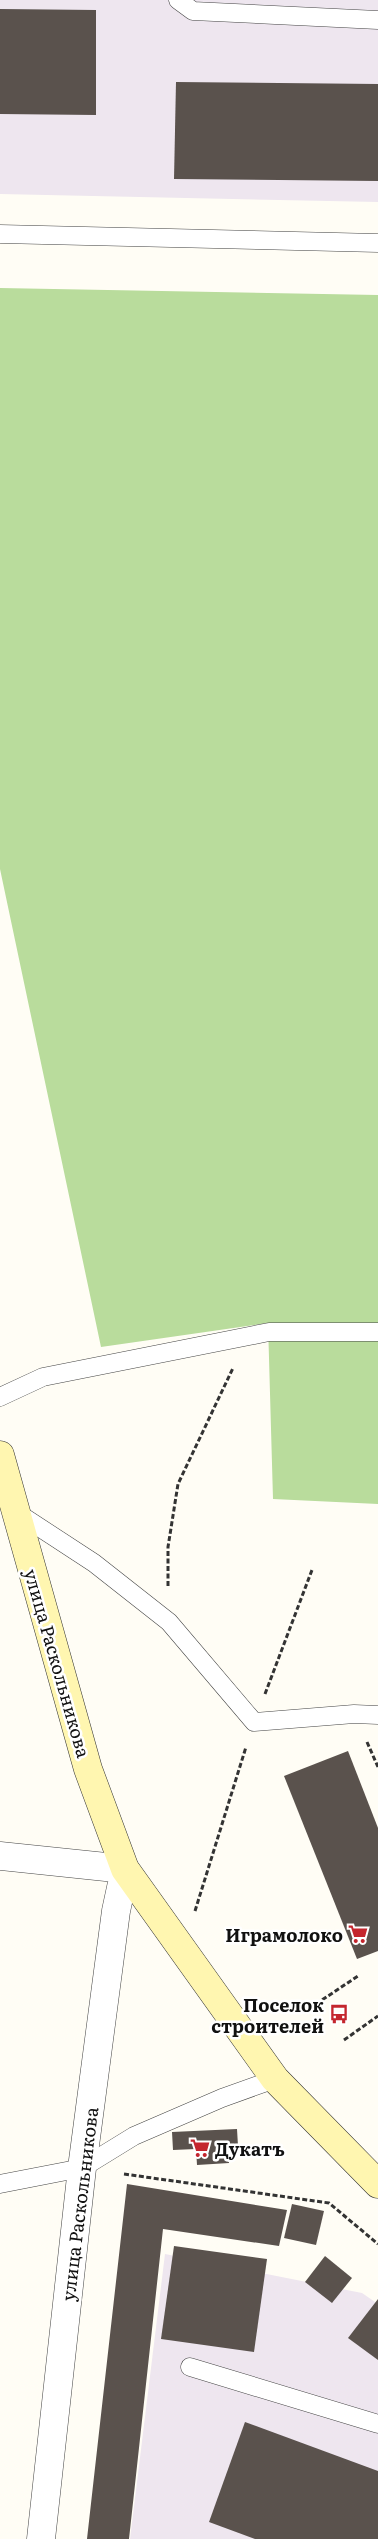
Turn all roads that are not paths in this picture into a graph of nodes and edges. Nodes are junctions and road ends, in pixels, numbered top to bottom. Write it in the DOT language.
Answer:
graph roads {
  1 [pos="178,0"];
  2 [pos="378,20"];
  3 [pos="0,234"];
  4 [pos="378,243"];
  5 [pos="378,1332"];
  6 [pos="0,1397"];
  7 [pos="0,1455"];
  8 [pos="16,1512"];
  9 [pos="378,1715"];
  10 [pos="0,1856"];
  11 [pos="125,1869"];
  12 [pos="268,2069"];
  13 [pos="82,2168"];
  14 [pos="0,2184"];
  15 [pos="378,2184"];
  16 [pos="190,2367"];
  17 [pos="378,2424"];
  18 [pos="41,2539"];
  1 -- 2 [label="lane"];
  3 -- 4 [label="lane"];
  5 -- 6 [label="lane"];
  7 -- 8 [label="main road, улица Раскольникова"];
  8 -- 9 [label="lane"];
  8 -- 11 [label="main road, улица Раскольникова"];
  10 -- 11 [label="street"];
  11 -- 12 [label="main road, улица Раскольникова"];
  11 -- 13 [label="street, улица Раскольникова"];
  12 -- 13 [label="lane"];
  12 -- 15 [label="main road, улица Раскольникова"];
  13 -- 14 [label="lane"];
  13 -- 18 [label="street, улица Раскольникова"];
  16 -- 17 [label="lane"];
}
